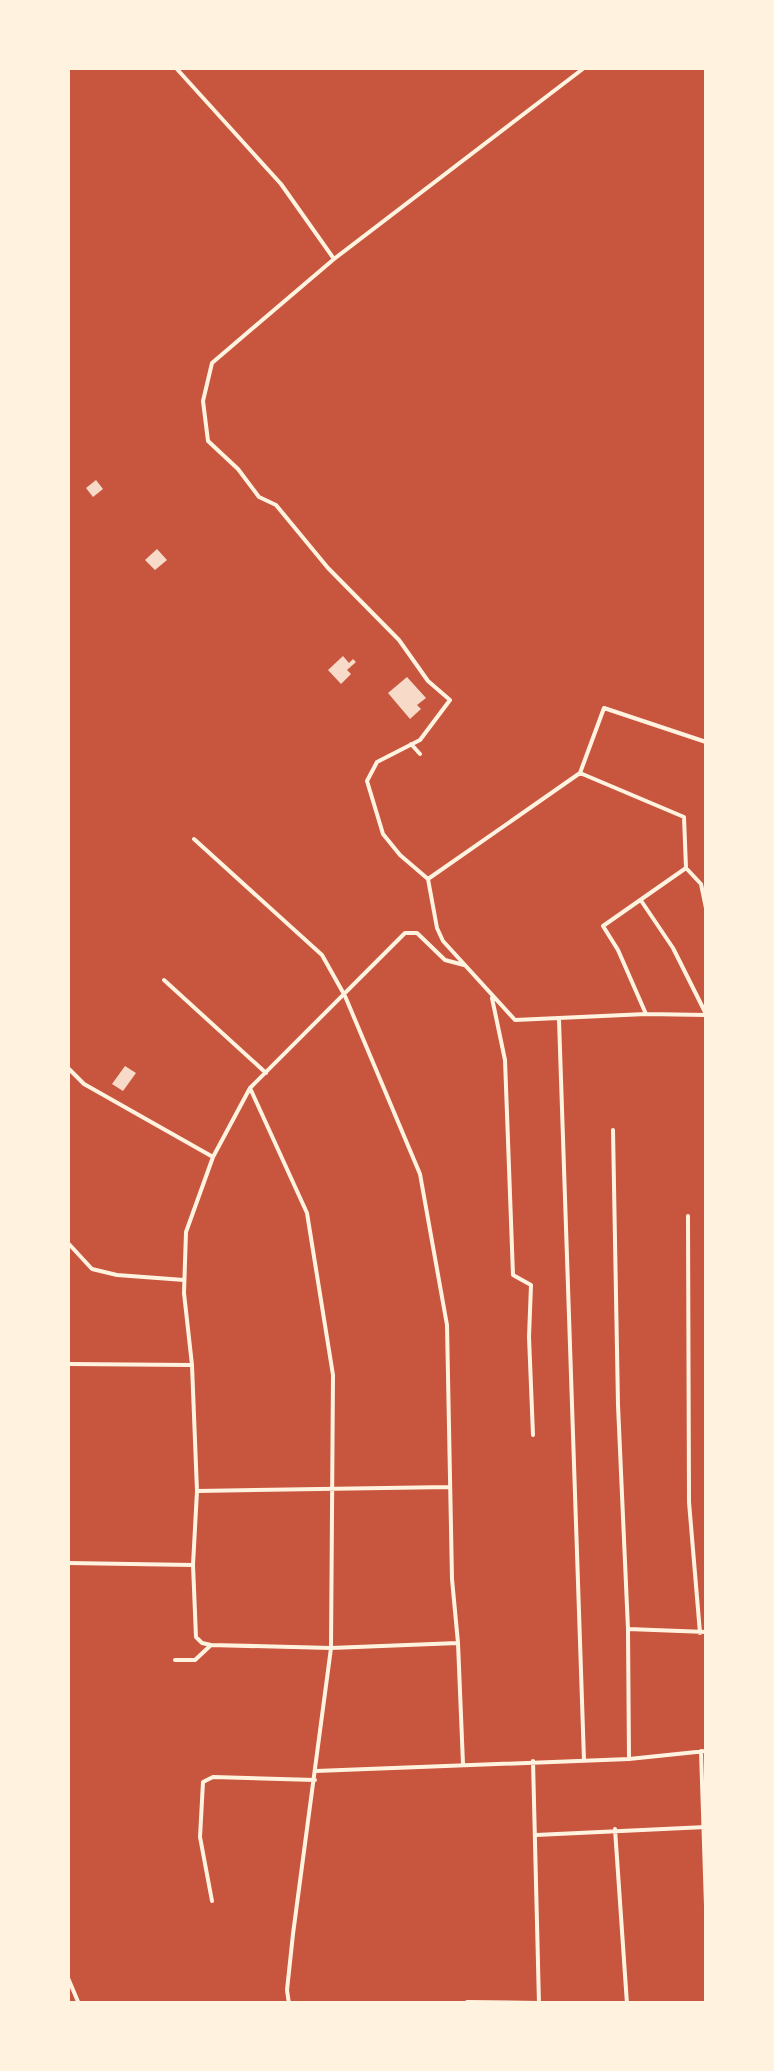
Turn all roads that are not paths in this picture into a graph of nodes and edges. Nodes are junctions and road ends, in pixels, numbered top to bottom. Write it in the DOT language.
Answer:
graph roads {
  1 [pos="176,68"];
  2 [pos="584,68"];
  3 [pos="334,259"];
  4 [pos="706,742"];
  5 [pos="411,744"];
  6 [pos="420,754"];
  7 [pos="580,773"];
  8 [pos="194,840"];
  9 [pos="686,868"];
  10 [pos="428,879"];
  11 [pos="641,900"];
  12 [pos="706,908"];
  13 [pos="464,965"];
  14 [pos="164,980"];
  15 [pos="491,994"];
  16 [pos="345,996"];
  17 [pos="646,1014"];
  18 [pos="706,1015"];
  19 [pos="559,1020"];
  20 [pos="68,1068"];
  21 [pos="266,1073"];
  22 [pos="250,1088"];
  23 [pos="613,1130"];
  24 [pos="213,1157"];
  25 [pos="688,1216"];
  26 [pos="68,1243"];
  27 [pos="184,1280"];
  28 [pos="68,1364"];
  29 [pos="192,1365"];
  30 [pos="534,1435"];
  31 [pos="450,1487"];
  32 [pos="334,1488"];
  33 [pos="197,1491"];
  34 [pos="68,1564"];
  35 [pos="193,1565"];
  36 [pos="628,1629"];
  37 [pos="704,1632"];
  38 [pos="458,1643"];
  39 [pos="211,1645"];
  40 [pos="331,1648"];
  41 [pos="175,1660"];
  42 [pos="704,1751"];
  43 [pos="584,1760"];
  44 [pos="629,1760"];
  45 [pos="533,1761"];
  46 [pos="463,1764"];
  47 [pos="316,1771"];
  48 [pos="315,1780"];
  49 [pos="705,1827"];
  50 [pos="615,1829"];
  51 [pos="534,1835"];
  52 [pos="212,1900"];
  53 [pos="706,1906"];
  54 [pos="68,1978"];
  55 [pos="467,2002"];
  56 [pos="539,2003"];
  57 [pos="78,2004"];
  58 [pos="289,2004"];
  59 [pos="627,2004"];
  1 -- 3 [label="street"];
  2 -- 3 [label="street"];
  3 -- 5 [label="street"];
  4 -- 7 [label="street"];
  5 -- 6 [label="street"];
  5 -- 10 [label="street"];
  7 -- 9 [label="street"];
  7 -- 10 [label="street"];
  8 -- 16 [label="street"];
  9 -- 11 [label="street"];
  9 -- 12 [label="street"];
  10 -- 13 [label="street"];
  11 -- 17 [label="street"];
  11 -- 18 [label="street"];
  13 -- 15 [label="street"];
  13 -- 16 [label="street"];
  14 -- 21 [label="street"];
  15 -- 19 [label="street"];
  15 -- 30 [label="street"];
  16 -- 21 [label="street"];
  16 -- 31 [label="street"];
  17 -- 18 [label="street"];
  17 -- 19 [label="street"];
  19 -- 43 [label="street"];
  20 -- 24 [label="street"];
  21 -- 22 [label="street"];
  22 -- 24 [label="street"];
  22 -- 32 [label="street"];
  23 -- 36 [label="street"];
  24 -- 27 [label="street"];
  25 -- 37 [label="street"];
  26 -- 27 [label="street"];
  27 -- 29 [label="street"];
  28 -- 29 [label="street"];
  29 -- 33 [label="street"];
  31 -- 32 [label="street"];
  31 -- 38 [label="street"];
  32 -- 33 [label="street"];
  32 -- 40 [label="street"];
  33 -- 35 [label="street"];
  34 -- 35 [label="street"];
  35 -- 39 [label="street"];
  36 -- 37 [label="street"];
  36 -- 44 [label="street"];
  38 -- 40 [label="street"];
  38 -- 46 [label="street"];
  39 -- 40 [label="street"];
  39 -- 41 [label="street"];
  40 -- 47 [label="street"];
  42 -- 44 [label="street"];
  42 -- 49 [label="street"];
  43 -- 44 [label="street"];
  43 -- 45 [label="street"];
  45 -- 46 [label="street"];
  45 -- 51 [label="street"];
  46 -- 47 [label="street"];
  47 -- 48 [label="street"];
  48 -- 52 [label="street"];
  48 -- 58 [label="street"];
  49 -- 50 [label="street"];
  49 -- 53 [label="street"];
  50 -- 51 [label="street"];
  50 -- 59 [label="street"];
  51 -- 56 [label="street"];
  54 -- 57 [label="street"];
  55 -- 56 [label="street"];
}
